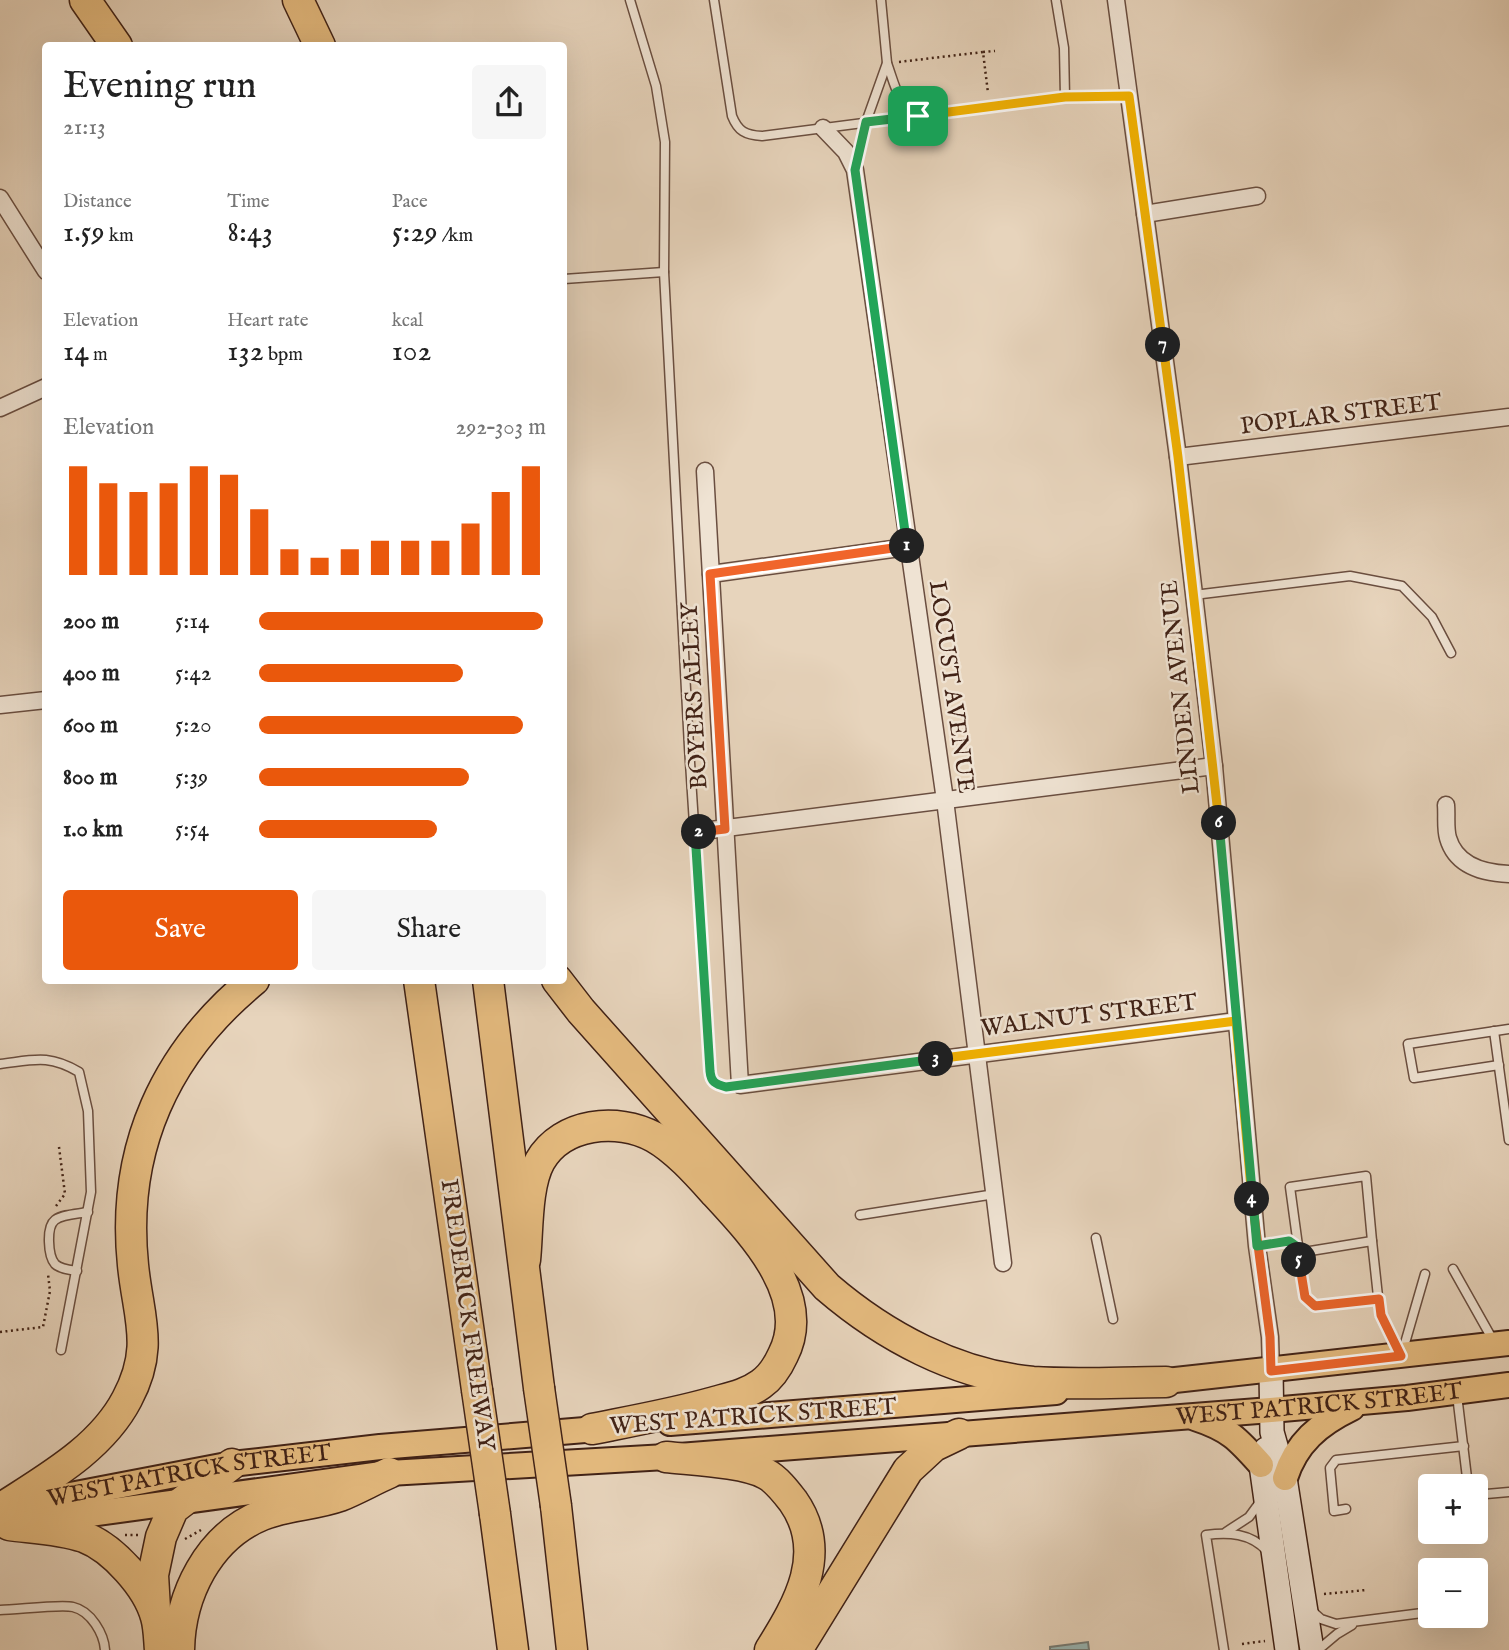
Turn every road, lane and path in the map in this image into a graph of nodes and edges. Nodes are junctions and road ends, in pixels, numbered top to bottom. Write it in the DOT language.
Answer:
graph roads {
  1 [pos="85,0"];
  2 [pos="298,0"];
  3 [pos="630,0"];
  4 [pos="714,0"];
  5 [pos="881,0"];
  6 [pos="1056,0"];
  7 [pos="1116,0"];
  8 [pos="114,42"];
  9 [pos="318,42"];
  10 [pos="995,51"];
  11 [pos="983,52"];
  12 [pos="887,64"];
  13 [pos="1129,96"];
  14 [pos="1065,97"];
  15 [pos="990,107"];
  16 [pos="918,116"];
  17 [pos="866,122"];
  18 [pos="823,128"];
  19 [pos="855,170"];
  20 [pos="1257,196"];
  21 [pos="0,198"];
  22 [pos="1145,214"];
  23 [pos="42,265"];
  24 [pos="664,272"];
  25 [pos="567,279"];
  26 [pos="42,389"];
  27 [pos="0,408"];
  28 [pos="1509,417"];
  29 [pos="1178,457"];
  30 [pos="705,471"];
  31 [pos="907,547"];
  32 [pos="710,574"];
  33 [pos="1194,595"];
  34 [pos="1451,653"];
  35 [pos="42,700"];
  36 [pos="0,705"];
  37 [pos="1214,766"];
  38 [pos="945,800"];
  39 [pos="1446,805"];
  40 [pos="725,829"];
  41 [pos="695,832"];
  42 [pos="1509,874"];
  43 [pos="250,984"];
  44 [pos="420,984"];
  45 [pos="489,984"];
  46 [pos="560,984"];
  47 [pos="1236,1021"];
  48 [pos="1509,1029"];
  49 [pos="1494,1031"];
  50 [pos="977,1054"];
  51 [pos="0,1064"];
  52 [pos="1499,1065"];
  53 [pos="740,1085"];
  54 [pos="1509,1140"];
  55 [pos="995,1195"];
  56 [pos="88,1212"];
  57 [pos="860,1215"];
  58 [pos="1096,1238"];
  59 [pos="1372,1241"];
  60 [pos="1296,1246"];
  61 [pos="1254,1254"];
  62 [pos="524,1260"];
  63 [pos="1003,1263"];
  64 [pos="1452,1269"];
  65 [pos="77,1271"];
  66 [pos="1425,1274"];
  67 [pos="1379,1299"];
  68 [pos="1113,1319"];
  69 [pos="1502,1344"];
  70 [pos="61,1350"];
  71 [pos="1401,1356"];
  72 [pos="1271,1371"];
  73 [pos="1166,1382"];
  74 [pos="1509,1385"];
  75 [pos="1457,1392"];
  76 [pos="1362,1402"];
  77 [pos="1188,1416"];
  78 [pos="1271,1421"];
  79 [pos="592,1429"];
  80 [pos="959,1434"];
  81 [pos="1465,1446"];
  82 [pos="666,1457"];
  83 [pos="232,1464"];
  84 [pos="1261,1465"];
  85 [pos="389,1473"];
  86 [pos="1467,1474"];
  87 [pos="1275,1485"];
  88 [pos="1509,1492"];
  89 [pos="1488,1494"];
  90 [pos="186,1499"];
  91 [pos="1346,1509"];
  92 [pos="2,1517"];
  93 [pos="1226,1532"];
  94 [pos="124,1535"];
  95 [pos="143,1535"];
  96 [pos="1275,1566"];
  97 [pos="1366,1590"];
  98 [pos="1313,1598"];
  99 [pos="565,1603"];
  100 [pos="0,1610"];
  101 [pos="1418,1614"];
  102 [pos="156,1616"];
  103 [pos="1360,1622"];
  104 [pos="511,1641"];
  105 [pos="1242,1644"];
  106 [pos="1279,1645"];
  107 [pos="105,1650"];
  108 [pos="160,1650"];
  109 [pos="178,1650"];
  110 [pos="572,1650"];
  111 [pos="579,1650"];
  112 [pos="770,1650"];
  113 [pos="797,1650"];
  114 [pos="1224,1650"];
  115 [pos="1312,1650"];
  116 [pos="1318,1650"];
  1 -- 8 [label="highway"];
  2 -- 9 [label="highway"];
  3 -- 24 [label="lane"];
  4 -- 18 [label="lane"];
  5 -- 12 [label="lane"];
  6 -- 14 [label="lane"];
  7 -- 13 [label="street, LINDEN AVENUE"];
  10 -- 11 [label="path"];
  11 -- 12 [label="path"];
  11 -- 15 [label="path"];
  12 -- 16 [label="lane"];
  12 -- 17 [label="lane"];
  13 -- 14 [label="lane"];
  13 -- 22 [label="street, LINDEN AVENUE"];
  14 -- 15 [label="lane"];
  15 -- 16 [label="lane"];
  16 -- 17 [label="lane"];
  17 -- 18 [label="lane"];
  17 -- 19 [label="lane"];
  18 -- 19 [label="street, LOCUST AVENUE"];
  19 -- 31 [label="street, LOCUST AVENUE"];
  20 -- 22 [label="street"];
  21 -- 23 [label="street"];
  22 -- 29 [label="street, LINDEN AVENUE"];
  24 -- 25 [label="lane"];
  24 -- 41 [label="lane"];
  26 -- 27 [label="street"];
  28 -- 29 [label="street, POPLAR STREET"];
  29 -- 33 [label="street, LINDEN AVENUE"];
  30 -- 32 [label="street, BOYERS ALLEY"];
  31 -- 32 [label="street"];
  31 -- 38 [label="street, LOCUST AVENUE"];
  32 -- 40 [label="street, BOYERS ALLEY"];
  33 -- 34 [label="lane"];
  33 -- 37 [label="street, LINDEN AVENUE"];
  35 -- 36 [label="street"];
  37 -- 38 [label="street"];
  37 -- 47 [label="street, LINDEN AVENUE"];
  38 -- 40 [label="street"];
  38 -- 50 [label="street, LOCUST AVENUE"];
  39 -- 42 [label="street"];
  40 -- 41 [label="street"];
  40 -- 53 [label="street, BOYERS ALLEY"];
  41 -- 53 [label="lane"];
  43 -- 92 [label="highway"];
  44 -- 104 [label="highway, FREDERICK FREEWAY, bridge"];
  45 -- 62 [label="highway"];
  46 -- 73 [label="highway"];
  47 -- 50 [label="street, WALNUT STREET"];
  47 -- 61 [label="street, LINDEN AVENUE"];
  48 -- 49 [label="lane"];
  49 -- 52 [label="lane"];
  49 -- 52 [label="lane"];
  50 -- 53 [label="street, WALNUT STREET"];
  50 -- 55 [label="street, LOCUST AVENUE"];
  51 -- 56 [label="lane"];
  52 -- 54 [label="lane"];
  55 -- 57 [label="lane"];
  55 -- 63 [label="street, LOCUST AVENUE"];
  56 -- 65 [label="lane"];
  56 -- 65 [label="lane"];
  58 -- 68 [label="lane"];
  59 -- 60 [label="lane"];
  59 -- 60 [label="lane"];
  59 -- 67 [label="lane"];
  60 -- 61 [label="lane"];
  60 -- 67 [label="lane"];
  61 -- 72 [label="street, LINDEN AVENUE"];
  62 -- 79 [label="highway"];
  62 -- 99 [label="highway, bridge"];
  64 -- 69 [label="lane"];
  65 -- 70 [label="lane"];
  66 -- 71 [label="lane"];
  67 -- 71 [label="lane"];
  69 -- 71 [label="main road, WEST PATRICK STREET"];
  71 -- 72 [label="main road, WEST PATRICK STREET"];
  72 -- 73 [label="main road, WEST PATRICK STREET"];
  72 -- 78 [label="main road"];
  73 -- 79 [label="main road, WEST PATRICK STREET"];
  74 -- 75 [label="main road, WEST PATRICK STREET"];
  75 -- 76 [label="main road, WEST PATRICK STREET"];
  75 -- 81 [label="lane"];
  76 -- 78 [label="main road, WEST PATRICK STREET"];
  76 -- 87 [label="main road"];
  77 -- 78 [label="main road, WEST PATRICK STREET"];
  77 -- 80 [label="main road, WEST PATRICK STREET"];
  77 -- 84 [label="main road"];
  78 -- 84 [label="main road"];
  78 -- 87 [label="main road"];
  79 -- 83 [label="main road, WEST PATRICK STREET"];
  80 -- 82 [label="main road, WEST PATRICK STREET"];
  80 -- 113 [label="highway"];
  81 -- 86 [label="lane"];
  81 -- 91 [label="lane"];
  82 -- 85 [label="main road, WEST PATRICK STREET"];
  82 -- 112 [label="highway"];
  83 -- 90 [label="highway"];
  83 -- 92 [label="main road, WEST PATRICK STREET"];
  84 -- 87 [label="main road"];
  85 -- 90 [label="main road, WEST PATRICK STREET"];
  85 -- 109 [label="highway"];
  87 -- 93 [label="lane"];
  87 -- 96 [label="main road"];
  87 -- 98 [label="main road"];
  88 -- 89 [label="lane"];
  90 -- 92 [label="main road, WEST PATRICK STREET"];
  90 -- 102 [label="highway"];
  92 -- 102 [label="highway"];
  93 -- 96 [label="lane"];
  93 -- 114 [label="lane"];
  94 -- 95 [label="path"];
  96 -- 106 [label="main road"];
  97 -- 98 [label="path"];
  98 -- 103 [label="lane"];
  98 -- 115 [label="main road"];
  99 -- 110 [label="highway"];
  99 -- 111 [label="highway"];
  100 -- 107 [label="lane"];
  101 -- 103 [label="lane"];
  102 -- 108 [label="highway"];
  103 -- 116 [label="lane"];
  105 -- 106 [label="path"];
}
